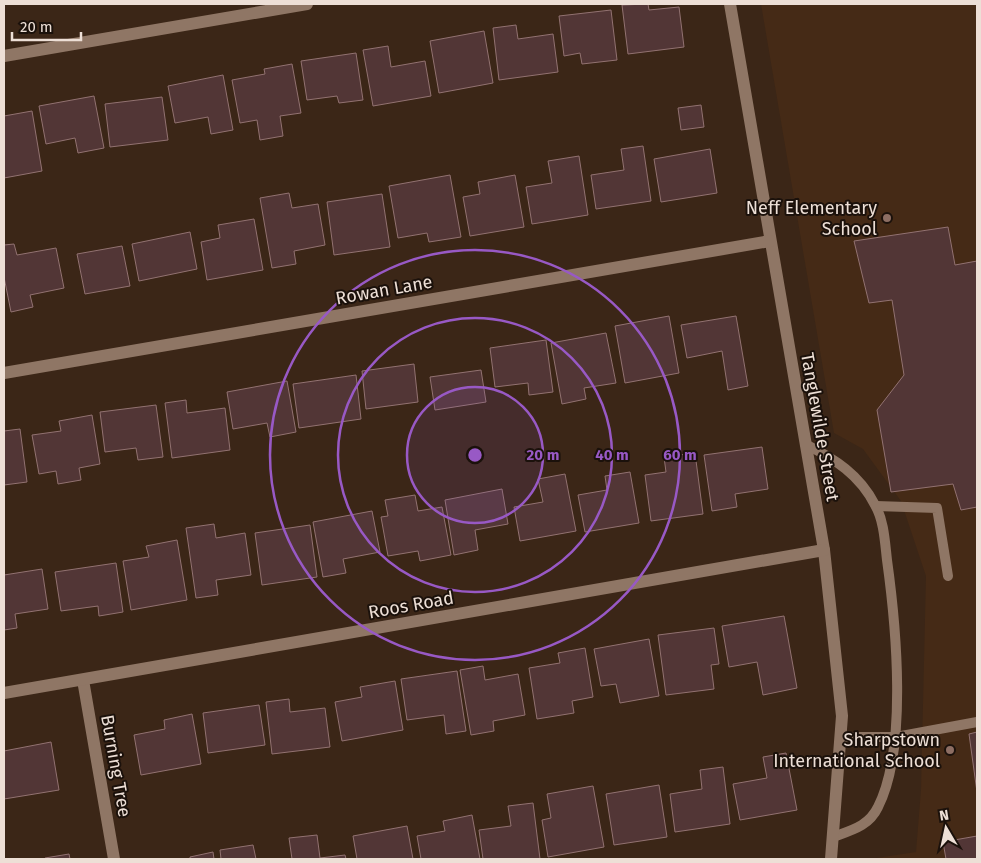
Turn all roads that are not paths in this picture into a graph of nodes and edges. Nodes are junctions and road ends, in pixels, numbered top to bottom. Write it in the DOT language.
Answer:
graph roads {
  1 [pos="306,4"];
  2 [pos="730,4"];
  3 [pos="4,56"];
  4 [pos="770,241"];
  5 [pos="4,373"];
  6 [pos="805,444"];
  7 [pos="876,506"];
  8 [pos="824,550"];
  9 [pos="948,576"];
  10 [pos="82,680"];
  11 [pos="4,693"];
  12 [pos="977,722"];
  13 [pos="840,737"];
  14 [pos="896,737"];
  15 [pos="833,837"];
  16 [pos="114,859"];
  17 [pos="832,859"];
  1 -- 3 [label="street"];
  2 -- 4 [label="street, Tanglewilde Street"];
  4 -- 5 [label="street, Rowan Lane"];
  4 -- 6 [label="street, Tanglewilde Street"];
  6 -- 7 [label="lane"];
  6 -- 8 [label="street, Tanglewilde Street"];
  7 -- 9 [label="lane"];
  7 -- 14 [label="lane"];
  8 -- 10 [label="street, Roos Road"];
  8 -- 13 [label="street, Tanglewilde Street"];
  10 -- 11 [label="street, Roos Road"];
  10 -- 16 [label="street, Burning Tree"];
  12 -- 14 [label="lane"];
  13 -- 14 [label="lane"];
  13 -- 15 [label="street, Tanglewilde Street"];
  14 -- 15 [label="lane"];
  15 -- 17 [label="street, Tanglewilde Street"];
}
